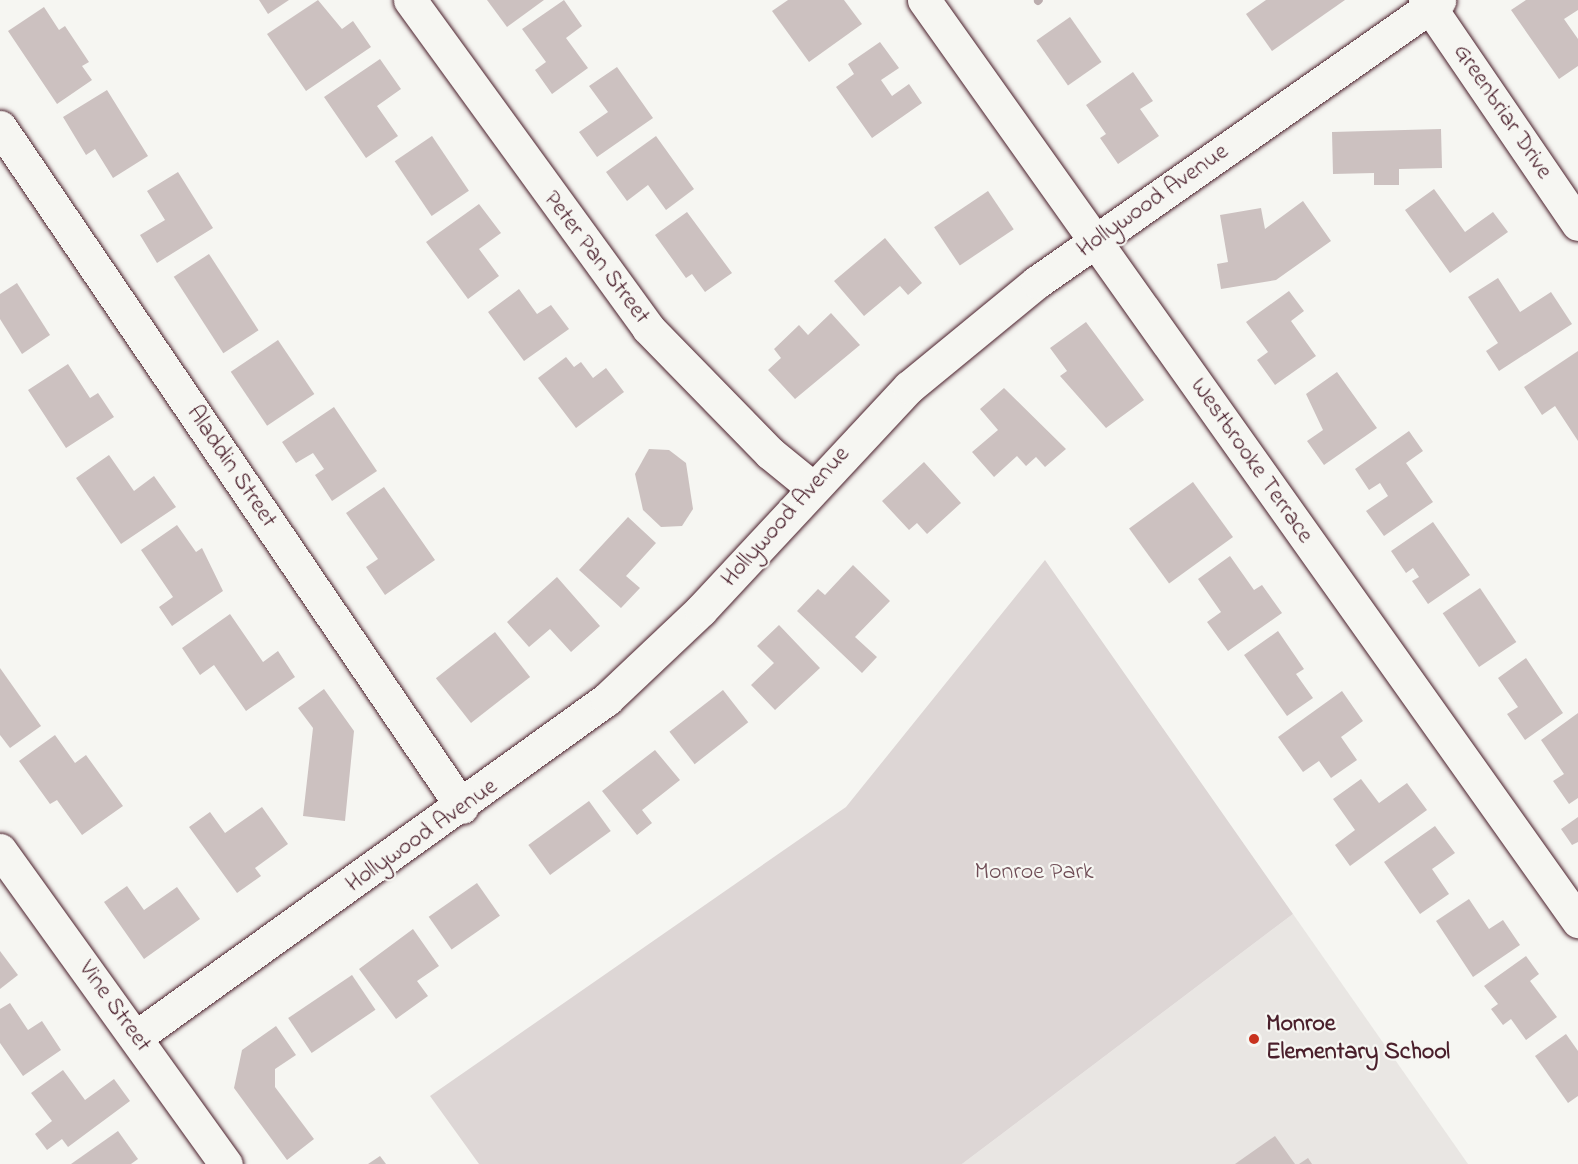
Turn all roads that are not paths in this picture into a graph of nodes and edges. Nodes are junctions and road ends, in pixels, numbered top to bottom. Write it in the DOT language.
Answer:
graph roads {
  1 [pos="410,0"];
  2 [pos="924,0"];
  3 [pos="1431,2"];
  4 [pos="0,127"];
  5 [pos="1578,224"];
  6 [pos="1095,241"];
  7 [pos="813,488"];
  8 [pos="462,807"];
  9 [pos="0,850"];
  10 [pos="1578,921"];
  11 [pos="136,1038"];
  12 [pos="226,1164"];
  1 -- 7 [label="street, Peter Pan Street"];
  2 -- 6 [label="street, Westbrooke Terrace"];
  3 -- 5 [label="street, Greenbriar Drive"];
  3 -- 6 [label="street, Hollywood Avenue"];
  4 -- 8 [label="street, Aladdin Street"];
  6 -- 7 [label="street, Hollywood Avenue"];
  6 -- 10 [label="street, Westbrooke Terrace"];
  7 -- 8 [label="street, Hollywood Avenue"];
  8 -- 11 [label="street, Hollywood Avenue"];
  9 -- 11 [label="street, Vine Street"];
  11 -- 12 [label="street, Vine Street"];
}
